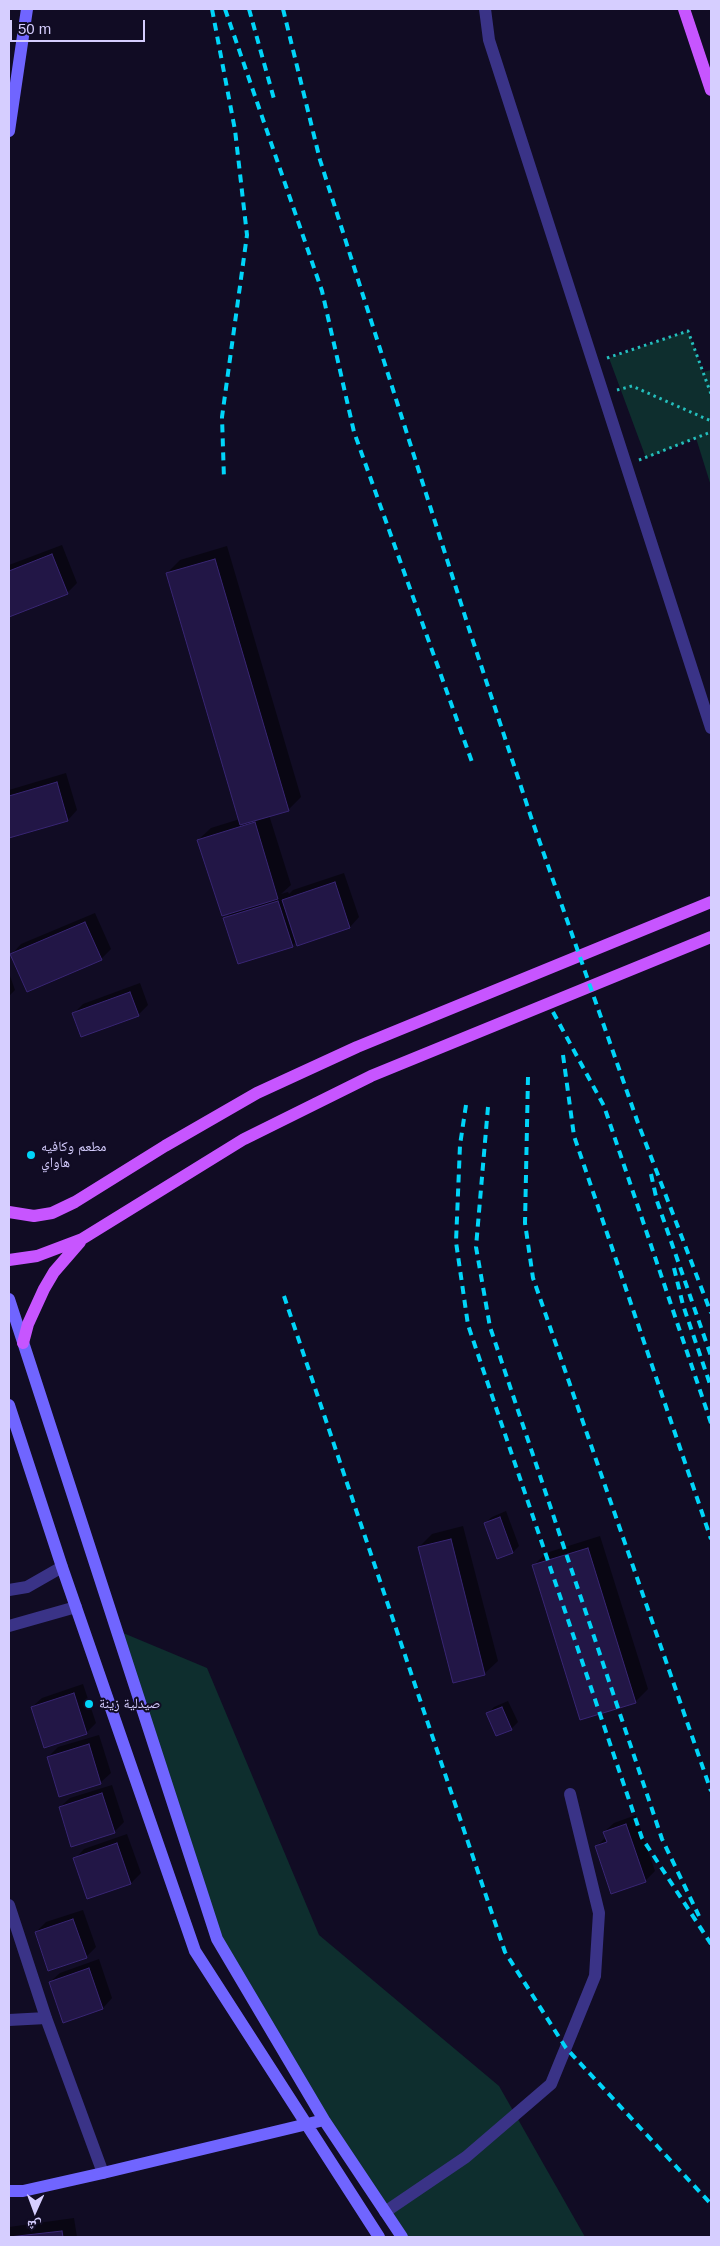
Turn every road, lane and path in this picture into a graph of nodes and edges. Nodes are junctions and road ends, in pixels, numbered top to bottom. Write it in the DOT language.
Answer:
graph roads {
  1 [pos="27,9"];
  2 [pos="485,9"];
  3 [pos="684,9"];
  4 [pos="711,90"];
  5 [pos="9,130"];
  6 [pos="593,363"];
  7 [pos="603,394"];
  8 [pos="711,394"];
  9 [pos="711,421"];
  10 [pos="711,432"];
  11 [pos="626,465"];
  12 [pos="711,728"];
  13 [pos="711,902"];
  14 [pos="711,937"];
  15 [pos="9,1212"];
  16 [pos="82,1239"];
  17 [pos="9,1260"];
  18 [pos="9,1300"];
  19 [pos="23,1343"];
  20 [pos="9,1406"];
  21 [pos="62,1567"];
  22 [pos="9,1590"];
  23 [pos="76,1607"];
  24 [pos="9,1626"];
  25 [pos="570,1794"];
  26 [pos="9,1905"];
  27 [pos="46,2018"];
  28 [pos="9,2020"];
  29 [pos="324,2120"];
  30 [pos="305,2125"];
  31 [pos="103,2173"];
  32 [pos="9,2190"];
  33 [pos="385,2212"];
  34 [pos="379,2237"];
  35 [pos="402,2237"];
  1 -- 5 [label="main road"];
  2 -- 6 [label="street"];
  3 -- 4 [label="main road"];
  6 -- 7 [label="street"];
  6 -- 8 [label="path"];
  7 -- 9 [label="path"];
  7 -- 11 [label="street"];
  10 -- 11 [label="path"];
  11 -- 12 [label="street"];
  13 -- 15 [label="main road"];
  14 -- 16 [label="main road"];
  16 -- 17 [label="main road"];
  16 -- 19 [label="main road"];
  18 -- 19 [label="main road"];
  19 -- 29 [label="main road"];
  20 -- 21 [label="main road"];
  21 -- 22 [label="street"];
  21 -- 23 [label="main road"];
  23 -- 24 [label="street"];
  23 -- 30 [label="main road"];
  25 -- 33 [label="street"];
  26 -- 27 [label="street"];
  27 -- 28 [label="street"];
  27 -- 31 [label="street"];
  29 -- 30 [label="main road"];
  29 -- 33 [label="main road"];
  30 -- 31 [label="main road"];
  30 -- 34 [label="main road"];
  31 -- 32 [label="main road"];
  33 -- 35 [label="main road"];
}
